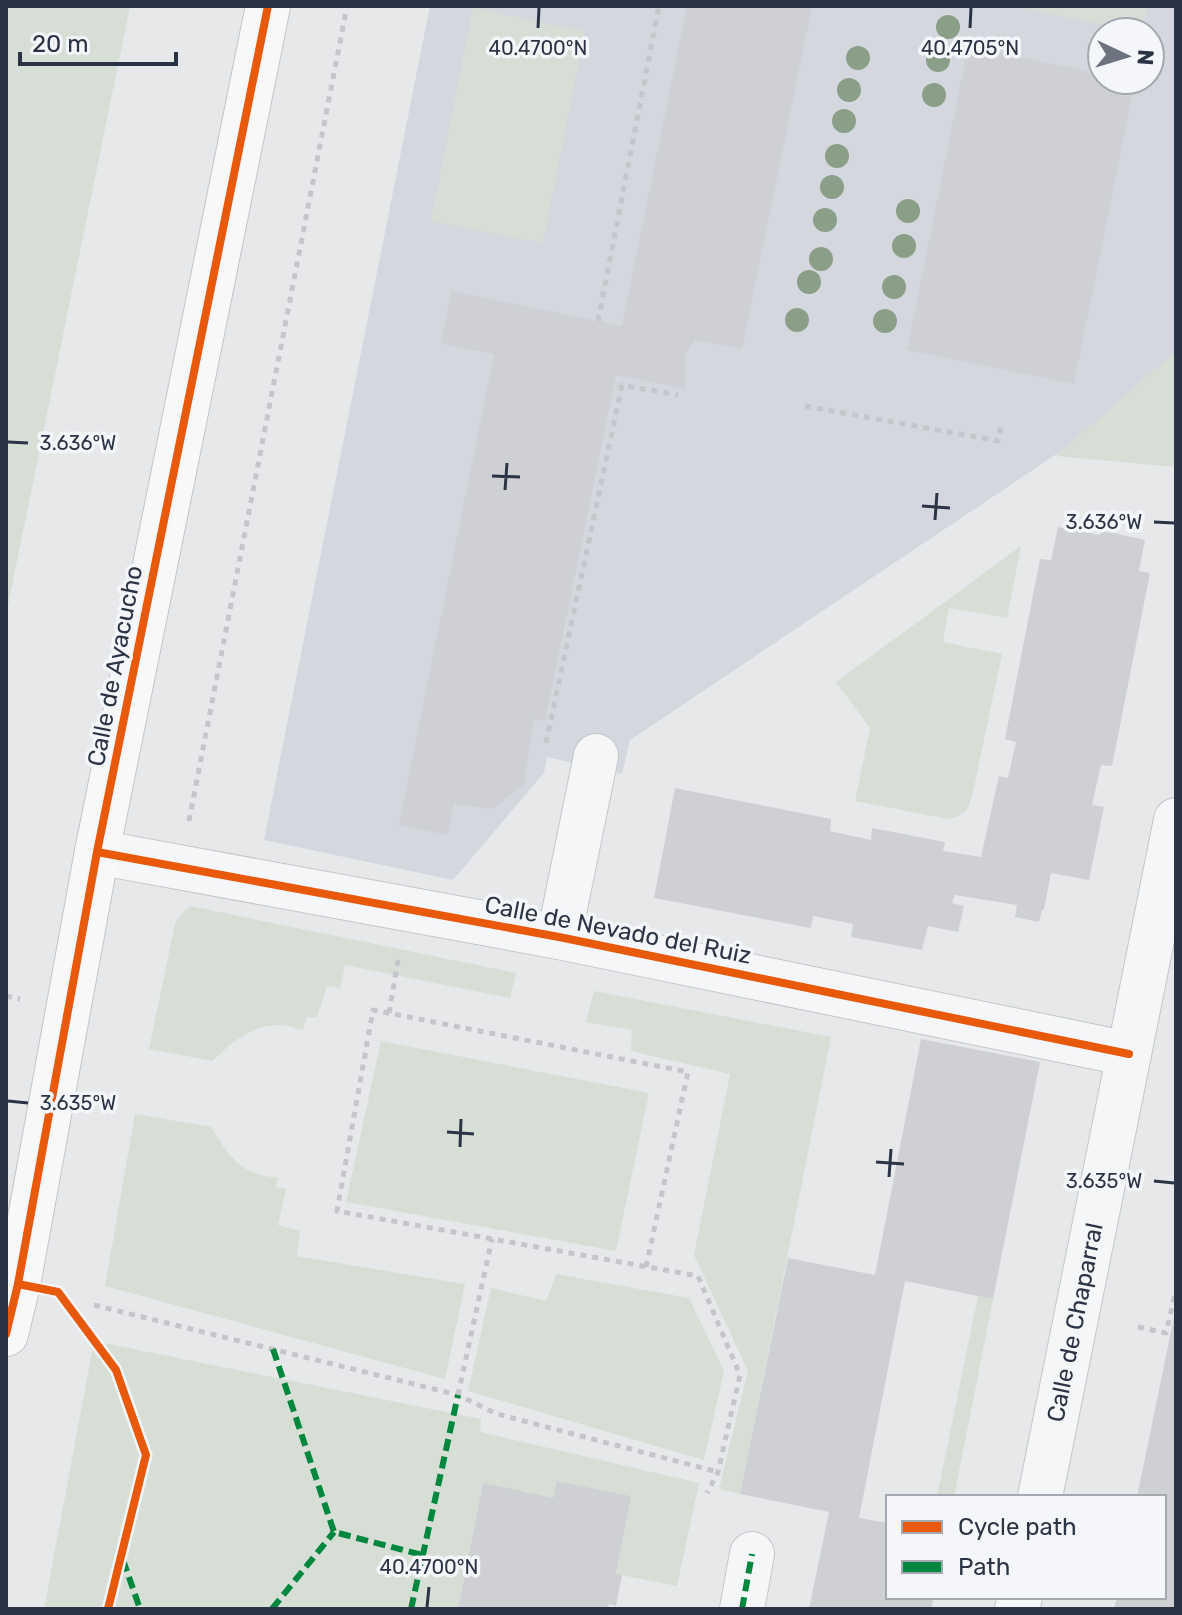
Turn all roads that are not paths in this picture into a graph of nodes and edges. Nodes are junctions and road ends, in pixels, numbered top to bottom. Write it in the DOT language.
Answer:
graph roads {
  1 [pos="268,6"];
  2 [pos="594,761"];
  3 [pos="1176,820"];
  4 [pos="97,852"];
  5 [pos="559,937"];
  6 [pos="1129,1054"];
  7 [pos="6,1334"];
  8 [pos="1040,1495"];
  9 [pos="752,1554"];
  10 [pos="742,1609"];
  1 -- 4 [label="main road, Calle de Ayacucho"];
  2 -- 5 [label="street"];
  3 -- 6 [label="street, Calle de Chaparral"];
  4 -- 5 [label="street, Calle de Nevado del Ruiz"];
  4 -- 7 [label="main road, Calle de Ayacucho"];
  5 -- 6 [label="street, Calle de Nevado del Ruiz"];
  6 -- 8 [label="street, Calle de Chaparral"];
  9 -- 10 [label="street"];
}
